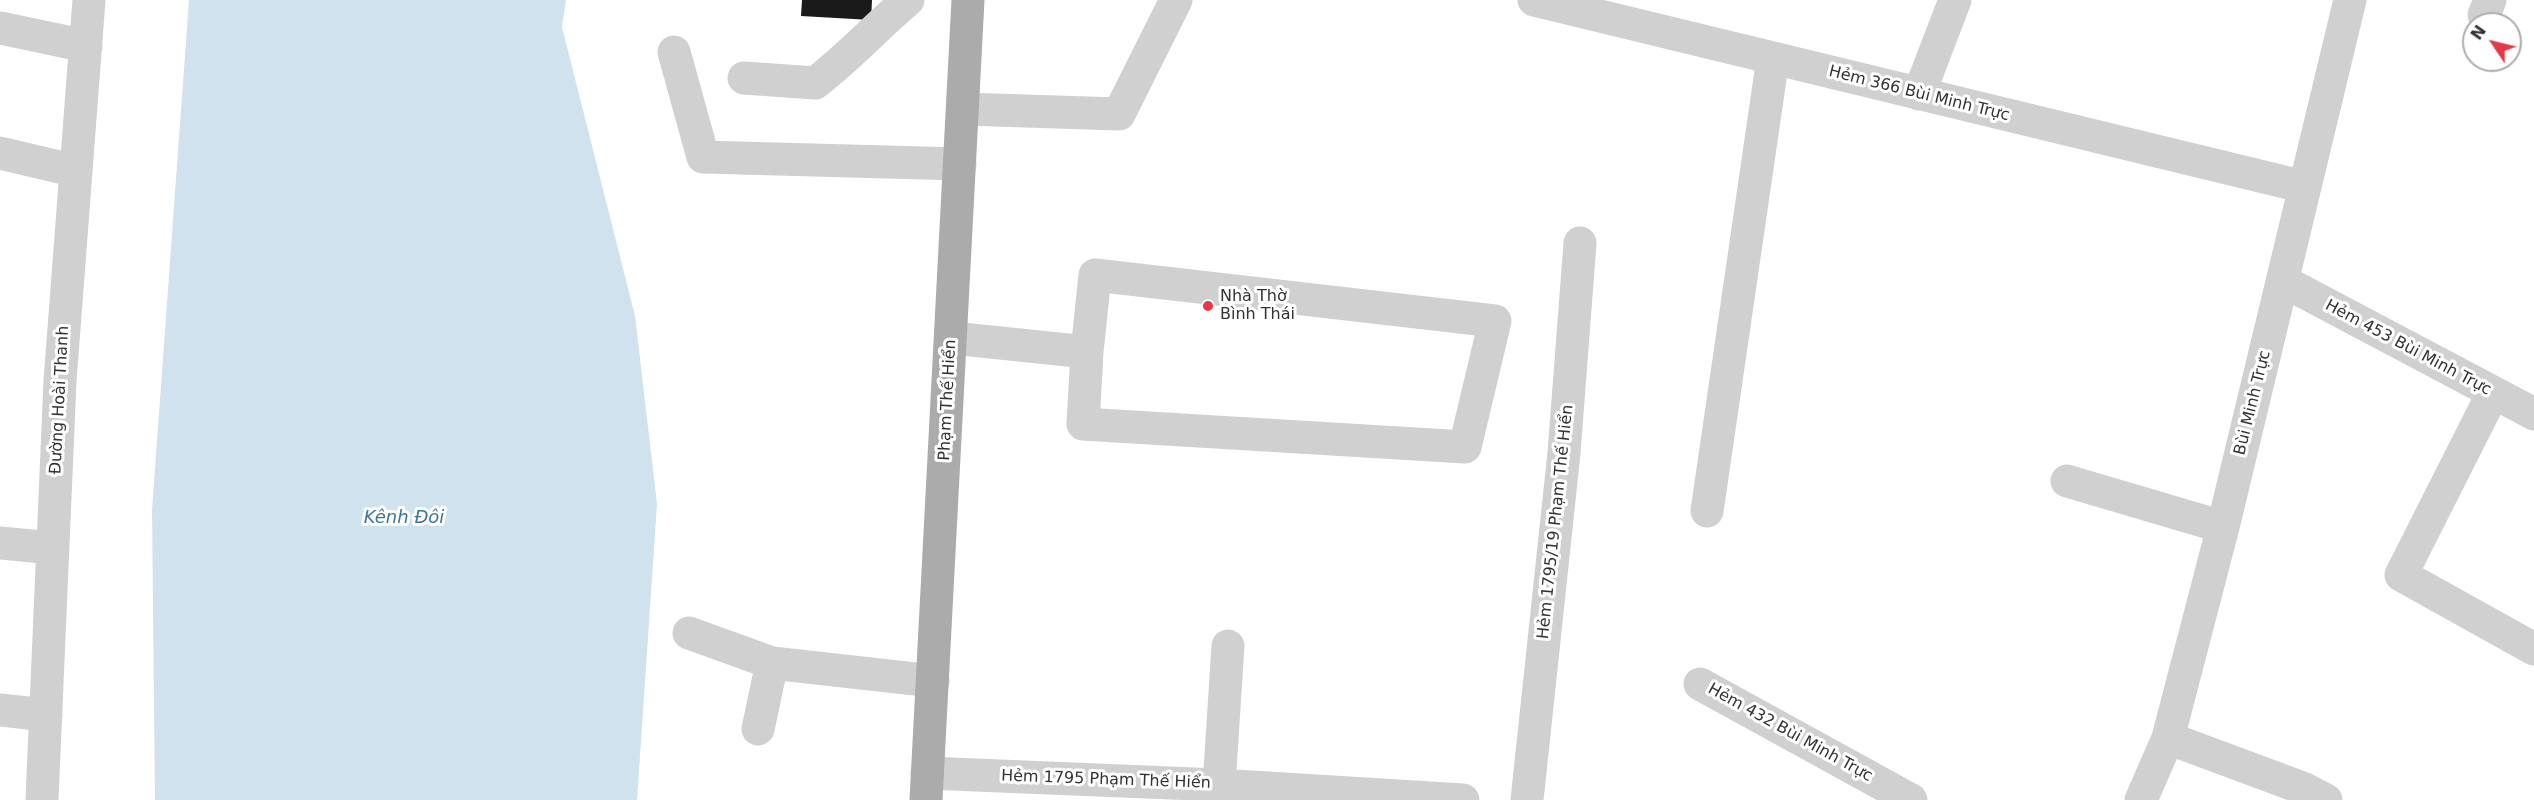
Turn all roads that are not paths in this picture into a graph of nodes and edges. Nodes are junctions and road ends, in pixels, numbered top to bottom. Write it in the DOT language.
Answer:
graph roads {
  1 [pos="89,0"];
  2 [pos="908,0"];
  3 [pos="968,0"];
  4 [pos="1176,0"];
  5 [pos="1534,0"];
  6 [pos="1954,0"];
  7 [pos="2350,0"];
  8 [pos="0,28"];
  9 [pos="86,46"];
  10 [pos="674,51"];
  11 [pos="1773,58"];
  12 [pos="744,78"];
  13 [pos="1919,94"];
  14 [pos="963,109"];
  15 [pos="0,153"];
  16 [pos="960,164"];
  17 [pos="76,171"];
  18 [pos="2305,187"];
  19 [pos="1580,243"];
  20 [pos="2283,281"];
  21 [pos="952,338"];
  22 [pos="1087,352"];
  23 [pos="2493,393"];
  24 [pos="2534,414"];
  25 [pos="2067,481"];
  26 [pos="1707,511"];
  27 [pos="2223,527"];
  28 [pos="0,543"];
  29 [pos="53,548"];
  30 [pos="689,633"];
  31 [pos="1228,646"];
  32 [pos="2534,649"];
  33 [pos="772,663"];
  34 [pos="933,681"];
  35 [pos="1700,684"];
  36 [pos="0,710"];
  37 [pos="46,715"];
  38 [pos="758,729"];
  39 [pos="2168,738"];
  40 [pos="1219,785"];
  41 [pos="927,787"];
  42 [pos="1259,794"];
  43 [pos="42,800"];
  44 [pos="1463,800"];
  45 [pos="1527,800"];
  46 [pos="1911,800"];
  47 [pos="2141,800"];
  48 [pos="2325,800"];
  1 -- 9 [label="street, Đường Hoài Thanh"];
  2 -- 12 [label="street"];
  3 -- 14 [label="main road, Phạm Thế Hiển"];
  4 -- 14 [label="street"];
  5 -- 11 [label="street, Hẻm 366 Bùi Minh Trực"];
  6 -- 13 [label="street"];
  7 -- 18 [label="street, Bùi Minh Trực"];
  8 -- 9 [label="street"];
  9 -- 17 [label="street, Đường Hoài Thanh"];
  10 -- 16 [label="street"];
  11 -- 13 [label="street, Hẻm 366 Bùi Minh Trực"];
  11 -- 26 [label="street"];
  13 -- 18 [label="street, Hẻm 366 Bùi Minh Trực"];
  14 -- 16 [label="main road, Phạm Thế Hiển"];
  15 -- 17 [label="street"];
  16 -- 21 [label="main road, Phạm Thế Hiển"];
  17 -- 29 [label="street, Đường Hoài Thanh"];
  18 -- 20 [label="street, Bùi Minh Trực"];
  19 -- 45 [label="street, Hẻm 1795/19 Phạm Thế Hiển"];
  20 -- 23 [label="street, Hẻm 453 Bùi Minh Trực"];
  20 -- 27 [label="street, Bùi Minh Trực"];
  21 -- 22 [label="street"];
  21 -- 34 [label="main road, Phạm Thế Hiển"];
  22 -- 22 [label="street"];
  23 -- 24 [label="street, Hẻm 453 Bùi Minh Trực"];
  23 -- 32 [label="street"];
  25 -- 27 [label="street"];
  27 -- 39 [label="street, Bùi Minh Trực"];
  28 -- 29 [label="street"];
  29 -- 37 [label="street, Đường Hoài Thanh"];
  30 -- 33 [label="street"];
  31 -- 40 [label="street"];
  33 -- 34 [label="street"];
  33 -- 38 [label="street"];
  34 -- 41 [label="main road, Phạm Thế Hiển"];
  35 -- 46 [label="street, Hẻm 432 Bùi Minh Trực"];
  36 -- 37 [label="street"];
  37 -- 43 [label="street, Đường Hoài Thanh"];
  39 -- 47 [label="street, Bùi Minh Trực"];
  39 -- 48 [label="street"];
  40 -- 41 [label="street, Hẻm 1795 Phạm Thế Hiển"];
  40 -- 42 [label="street, Hẻm 1795 Phạm Thế Hiển"];
  42 -- 44 [label="street, Hẻm 1795 Phạm Thế Hiển"];
}
